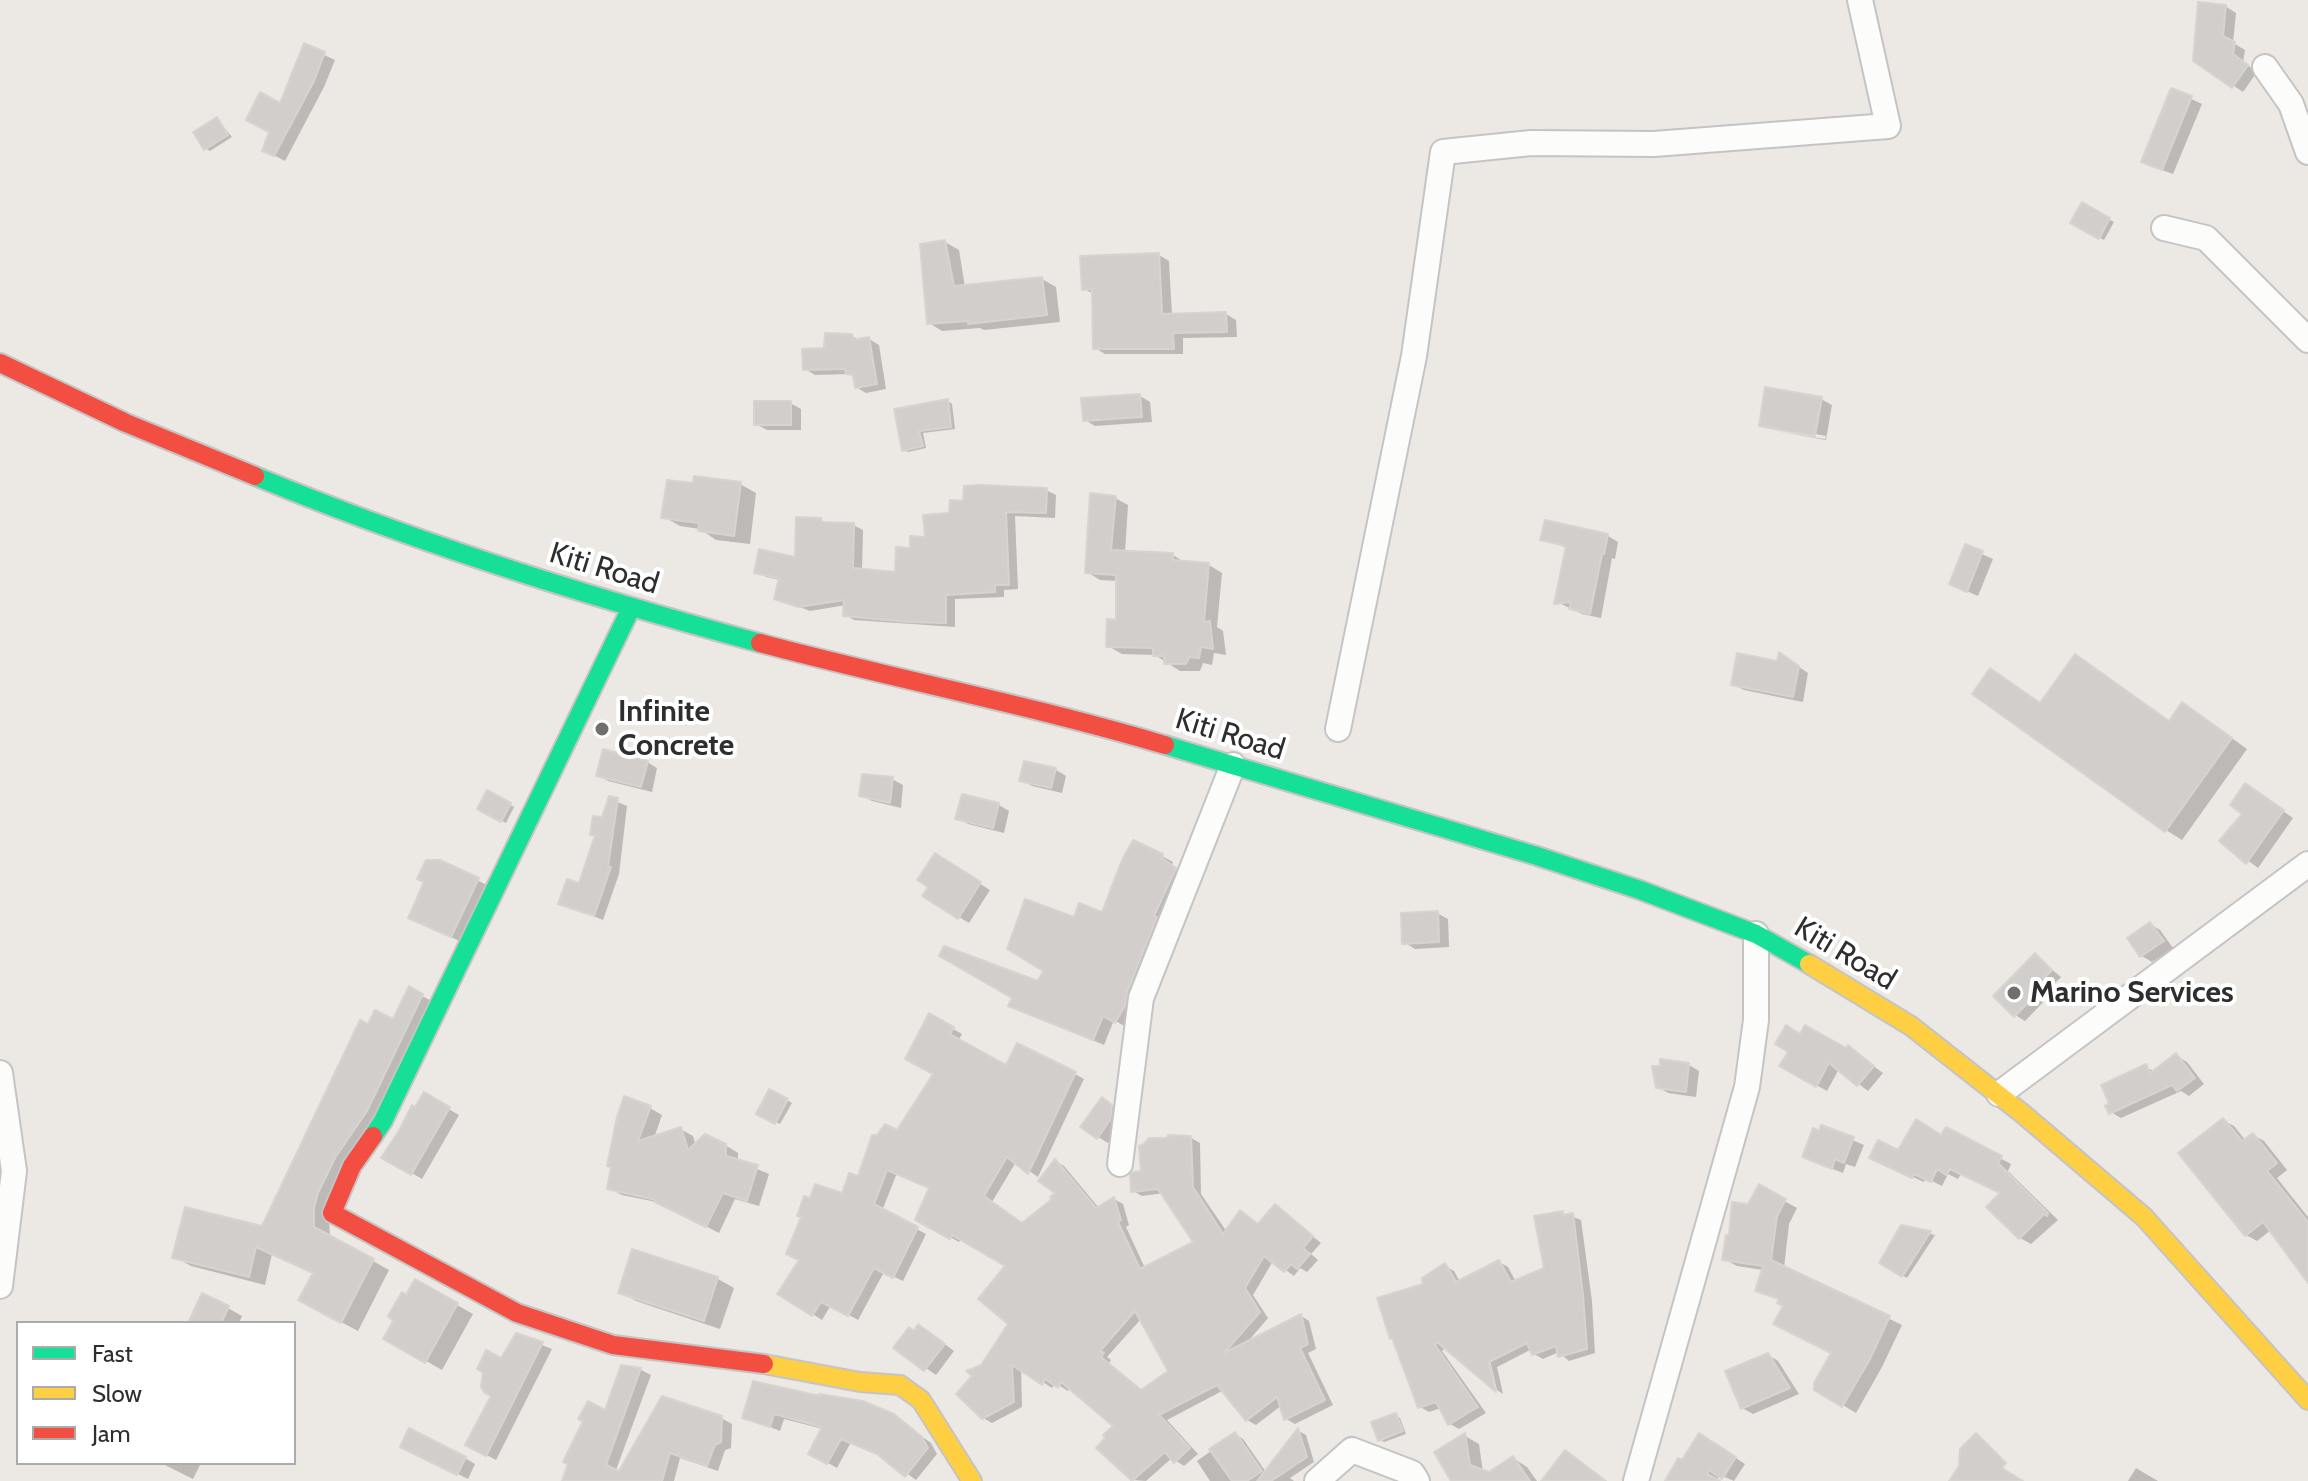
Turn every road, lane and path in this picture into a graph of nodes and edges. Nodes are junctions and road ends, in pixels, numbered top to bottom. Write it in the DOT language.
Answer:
graph roads {
  1 [pos="1860,0"];
  2 [pos="2265,67"];
  3 [pos="2308,152"];
  4 [pos="2164,228"];
  5 [pos="2308,340"];
  6 [pos="0,363"];
  7 [pos="631,608"];
  8 [pos="1338,729"];
  9 [pos="1233,765"];
  10 [pos="2308,864"];
  11 [pos="1756,934"];
  12 [pos="0,1073"];
  13 [pos="1999,1094"];
  14 [pos="1120,1164"];
  15 [pos="0,1286"];
  16 [pos="2308,1400"];
  17 [pos="972,1481"];
  18 [pos="1317,1481"];
  19 [pos="1417,1481"];
  20 [pos="1636,1481"];
  1 -- 8 [label="street"];
  2 -- 3 [label="street"];
  4 -- 5 [label="street"];
  6 -- 7 [label="street, Kiti Road"];
  7 -- 9 [label="street, Kiti Road"];
  7 -- 17 [label="street"];
  9 -- 11 [label="street, Kiti Road"];
  9 -- 14 [label="street"];
  10 -- 13 [label="street"];
  11 -- 13 [label="street, Kiti Road"];
  11 -- 20 [label="street"];
  12 -- 15 [label="street"];
  13 -- 16 [label="street, Kiti Road"];
  18 -- 19 [label="street"];
}
